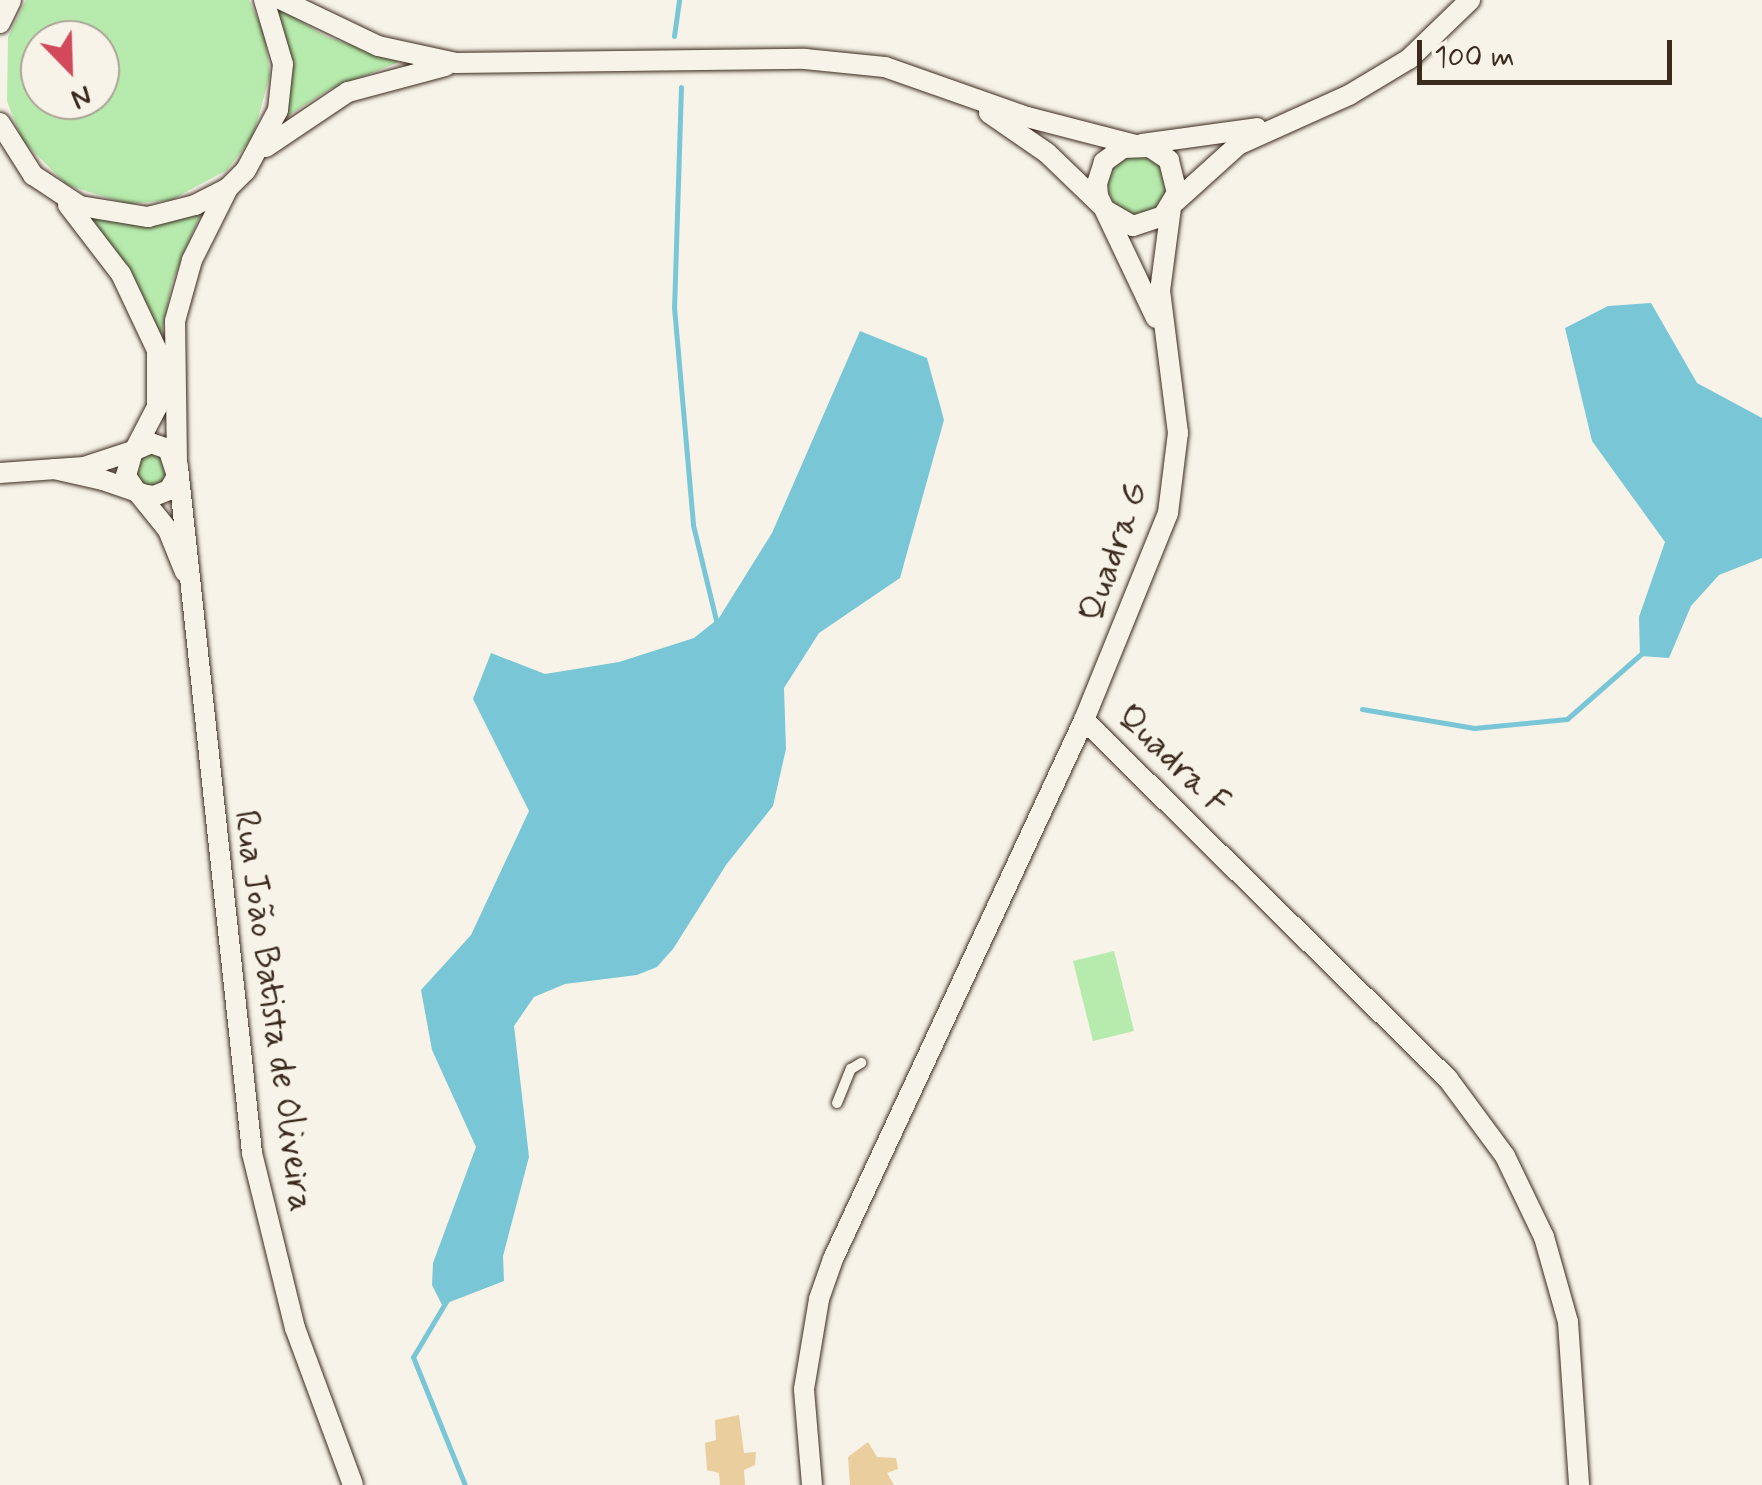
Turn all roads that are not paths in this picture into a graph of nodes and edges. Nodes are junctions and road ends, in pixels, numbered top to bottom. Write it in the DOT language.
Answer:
graph roads {
  1 [pos="264,0"];
  2 [pos="282,0"];
  3 [pos="1470,0"];
  4 [pos="5,1"];
  5 [pos="0,22"];
  6 [pos="456,64"];
  7 [pos="954,91"];
  8 [pos="1283,122"];
  9 [pos="0,123"];
  10 [pos="1137,145"];
  11 [pos="0,148"];
  12 [pos="257,155"];
  13 [pos="33,175"];
  14 [pos="228,188"];
  15 [pos="60,196"];
  16 [pos="1172,206"];
  17 [pos="1104,209"];
  18 [pos="1166,341"];
  19 [pos="134,450"];
  20 [pos="178,465"];
  21 [pos="54,469"];
  22 [pos="0,473"];
  23 [pos="137,492"];
  24 [pos="191,593"];
  25 [pos="1084,720"];
  26 [pos="862,1063"];
  27 [pos="837,1104"];
  28 [pos="353,1485"];
  29 [pos="812,1485"];
  30 [pos="1579,1485"];
  1 -- 12 [label="street"];
  2 -- 6 [label="street"];
  3 -- 8 [label="street"];
  4 -- 5 [label="street"];
  6 -- 7 [label="street"];
  6 -- 12 [label="street"];
  7 -- 10 [label="street"];
  7 -- 17 [label="street"];
  8 -- 10 [label="street"];
  8 -- 16 [label="street"];
  9 -- 13 [label="street"];
  10 -- 16 [label="street"];
  10 -- 17 [label="street"];
  11 -- 13 [label="street"];
  12 -- 14 [label="street"];
  13 -- 15 [label="street"];
  14 -- 15 [label="street"];
  14 -- 20 [label="street, Rua João Batista de Oliveira"];
  15 -- 19 [label="street"];
  16 -- 17 [label="street"];
  16 -- 18 [label="street, Quadra G"];
  17 -- 18 [label="street, Quadra G"];
  18 -- 25 [label="street, Quadra G"];
  19 -- 20 [label="street"];
  19 -- 21 [label="street"];
  19 -- 23 [label="street"];
  20 -- 23 [label="street"];
  20 -- 24 [label="street, Rua João Batista de Oliveira"];
  21 -- 22 [label="street"];
  21 -- 23 [label="street"];
  23 -- 24 [label="street, Rua João Batista de Oliveira"];
  24 -- 28 [label="street, Rua João Batista de Oliveira"];
  25 -- 29 [label="street, Quadra F"];
  25 -- 30 [label="street, Quadra F"];
  26 -- 27 [label="lane"];
}
